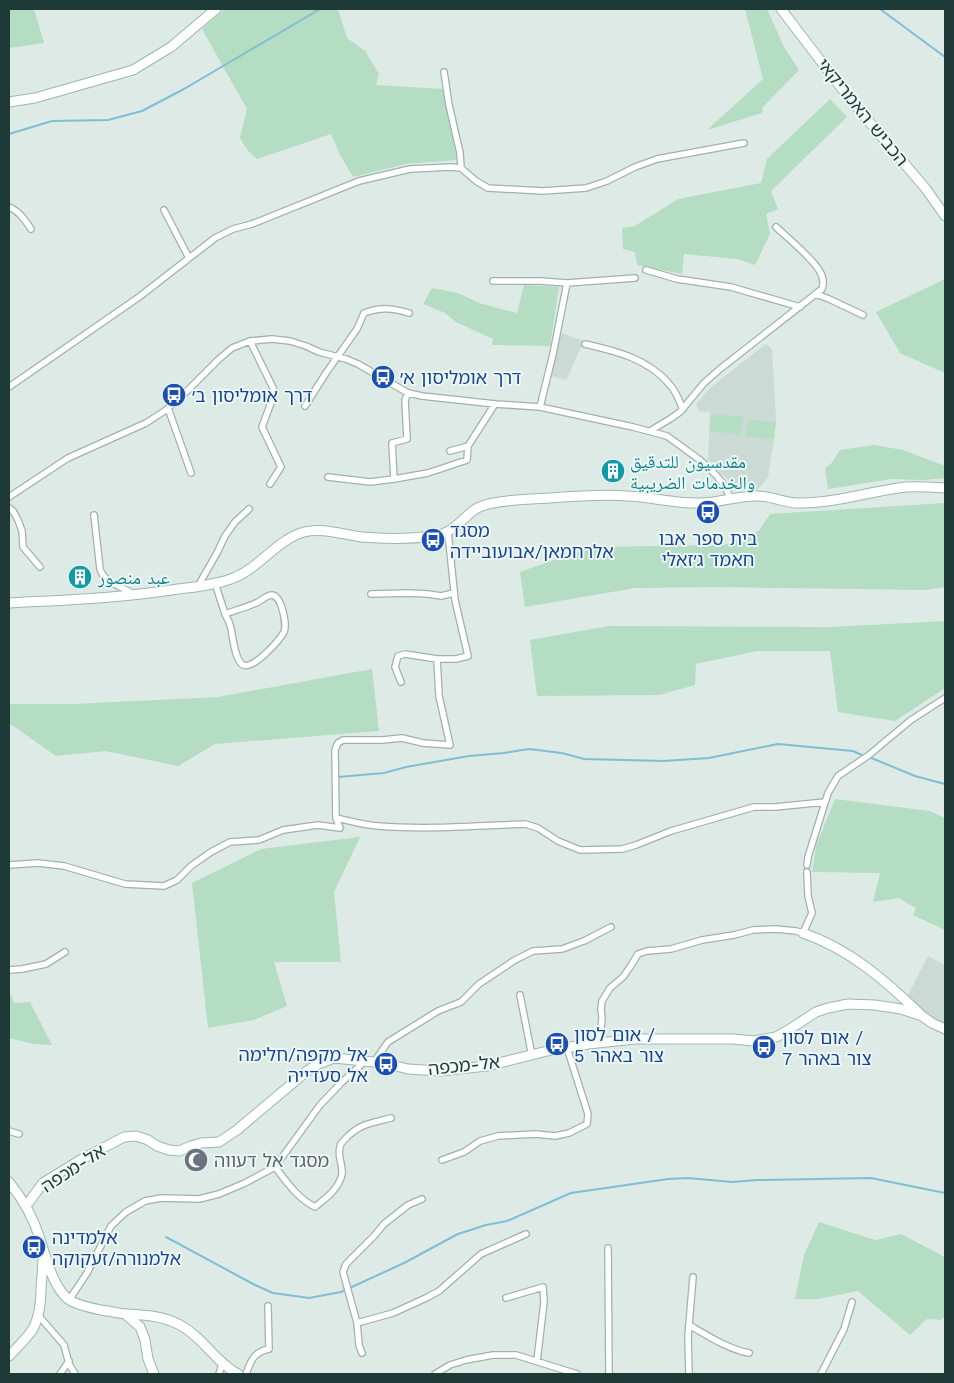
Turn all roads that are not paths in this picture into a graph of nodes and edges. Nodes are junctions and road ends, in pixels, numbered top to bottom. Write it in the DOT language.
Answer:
graph roads {
  1 [pos="216,9"];
  2 [pos="781,9"];
  3 [pos="444,72"];
  4 [pos="9,102"];
  5 [pos="744,143"];
  6 [pos="461,168"];
  7 [pos="9,207"];
  8 [pos="164,210"];
  9 [pos="945,216"];
  10 [pos="776,227"];
  11 [pos="31,229"];
  12 [pos="189,258"];
  13 [pos="646,270"];
  14 [pos="635,278"];
  15 [pos="493,281"];
  16 [pos="567,283"];
  17 [pos="816,294"];
  18 [pos="800,307"];
  19 [pos="409,313"];
  20 [pos="863,315"];
  21 [pos="250,341"];
  22 [pos="584,344"];
  23 [pos="337,357"];
  24 [pos="9,388"];
  25 [pos="408,393"];
  26 [pos="495,404"];
  27 [pos="305,406"];
  28 [pos="540,407"];
  29 [pos="168,408"];
  30 [pos="683,409"];
  31 [pos="650,431"];
  32 [pos="468,446"];
  33 [pos="450,451"];
  34 [pos="191,473"];
  35 [pos="328,477"];
  36 [pos="394,479"];
  37 [pos="270,484"];
  38 [pos="945,488"];
  39 [pos="9,497"];
  40 [pos="731,499"];
  41 [pos="9,508"];
  42 [pos="249,509"];
  43 [pos="94,515"];
  44 [pos="448,532"];
  45 [pos="40,567"];
  46 [pos="215,583"];
  47 [pos="198,586"];
  48 [pos="454,593"];
  49 [pos="371,594"];
  50 [pos="135,595"];
  51 [pos="9,603"];
  52 [pos="225,614"];
  53 [pos="436,660"];
  54 [pos="401,682"];
  55 [pos="945,698"];
  56 [pos="825,802"];
  57 [pos="336,818"];
  58 [pos="9,865"];
  59 [pos="611,927"];
  60 [pos="803,933"];
  61 [pos="65,952"];
  62 [pos="9,970"];
  63 [pos="520,995"];
  64 [pos="922,1016"];
  65 [pos="945,1029"];
  66 [pos="597,1043"];
  67 [pos="567,1048"];
  68 [pos="532,1056"];
  69 [pos="369,1062"];
  70 [pos="391,1118"];
  71 [pos="9,1131"];
  72 [pos="18,1134"];
  73 [pos="442,1160"];
  74 [pos="275,1167"];
  75 [pos="9,1182"];
  76 [pos="12,1191"];
  77 [pos="422,1199"];
  78 [pos="26,1206"];
  79 [pos="526,1234"];
  80 [pos="40,1240"];
  81 [pos="608,1248"];
  82 [pos="693,1277"];
  83 [pos="506,1298"];
  84 [pos="69,1300"];
  85 [pos="852,1302"];
  86 [pos="268,1306"];
  87 [pos="125,1314"];
  88 [pos="38,1315"];
  89 [pos="357,1323"];
  90 [pos="689,1325"];
  91 [pos="362,1353"];
  92 [pos="749,1353"];
  93 [pos="9,1356"];
  94 [pos="69,1361"];
  95 [pos="537,1361"];
  96 [pos="222,1364"];
  97 [pos="60,1374"];
  98 [pos="75,1374"];
  99 [pos="154,1374"];
  100 [pos="219,1374"];
  101 [pos="238,1374"];
  102 [pos="246,1374"];
  103 [pos="435,1374"];
  104 [pos="577,1374"];
  105 [pos="609,1374"];
  106 [pos="689,1374"];
  107 [pos="821,1374"];
  1 -- 4 [label="street"];
  2 -- 9 [label="street, הכביש האמריקאי"];
  3 -- 6 [label="street"];
  5 -- 6 [label="street"];
  6 -- 12 [label="street"];
  7 -- 11 [label="street"];
  8 -- 12 [label="street"];
  10 -- 17 [label="street"];
  12 -- 24 [label="street"];
  13 -- 18 [label="street"];
  14 -- 16 [label="street"];
  15 -- 16 [label="street"];
  16 -- 28 [label="street"];
  17 -- 18 [label="street"];
  17 -- 20 [label="street"];
  18 -- 30 [label="street"];
  19 -- 23 [label="street"];
  21 -- 23 [label="street"];
  21 -- 29 [label="street"];
  21 -- 37 [label="street"];
  22 -- 30 [label="street"];
  23 -- 25 [label="street"];
  23 -- 27 [label="street"];
  25 -- 26 [label="street"];
  25 -- 36 [label="street"];
  26 -- 28 [label="street"];
  26 -- 32 [label="street"];
  28 -- 31 [label="street"];
  29 -- 34 [label="street"];
  29 -- 39 [label="street"];
  30 -- 31 [label="street"];
  31 -- 40 [label="street"];
  32 -- 33 [label="street"];
  32 -- 36 [label="street"];
  35 -- 36 [label="street"];
  38 -- 40 [label="street"];
  40 -- 44 [label="street"];
  41 -- 45 [label="street"];
  42 -- 47 [label="street"];
  43 -- 50 [label="street"];
  44 -- 46 [label="street"];
  44 -- 48 [label="street"];
  46 -- 47 [label="street"];
  46 -- 52 [label="street"];
  47 -- 50 [label="street"];
  48 -- 49 [label="street"];
  48 -- 53 [label="street"];
  50 -- 51 [label="street"];
  52 -- 52 [label="street"];
  53 -- 54 [label="street"];
  53 -- 57 [label="street"];
  55 -- 56 [label="street"];
  56 -- 57 [label="street"];
  56 -- 60 [label="street"];
  57 -- 58 [label="street"];
  59 -- 69 [label="street"];
  60 -- 64 [label="street"];
  60 -- 66 [label="street"];
  61 -- 62 [label="street"];
  63 -- 68 [label="street"];
  64 -- 65 [label="street, אל-מכפה"];
  64 -- 66 [label="street, אל-מכפה"];
  66 -- 67 [label="street, אל-מכפה"];
  67 -- 68 [label="street, אל-מכפה"];
  67 -- 73 [label="street"];
  68 -- 69 [label="street, אל-מכפה"];
  69 -- 74 [label="street"];
  69 -- 78 [label="street, אל-מכפה"];
  70 -- 74 [label="street"];
  71 -- 72 [label="street"];
  74 -- 84 [label="street"];
  75 -- 76 [label="street"];
  76 -- 78 [label="street"];
  77 -- 89 [label="street"];
  78 -- 80 [label="street"];
  79 -- 89 [label="street"];
  80 -- 84 [label="street"];
  80 -- 88 [label="street"];
  81 -- 105 [label="street"];
  82 -- 90 [label="street"];
  83 -- 95 [label="street"];
  84 -- 87 [label="street"];
  85 -- 107 [label="street"];
  86 -- 102 [label="street"];
  87 -- 96 [label="street"];
  87 -- 99 [label="street"];
  88 -- 93 [label="street"];
  88 -- 94 [label="street"];
  89 -- 91 [label="street"];
  90 -- 92 [label="street"];
  90 -- 106 [label="street"];
  94 -- 97 [label="street"];
  94 -- 98 [label="street"];
  95 -- 103 [label="street"];
  95 -- 104 [label="street"];
  96 -- 100 [label="street"];
  96 -- 101 [label="street"];
}
